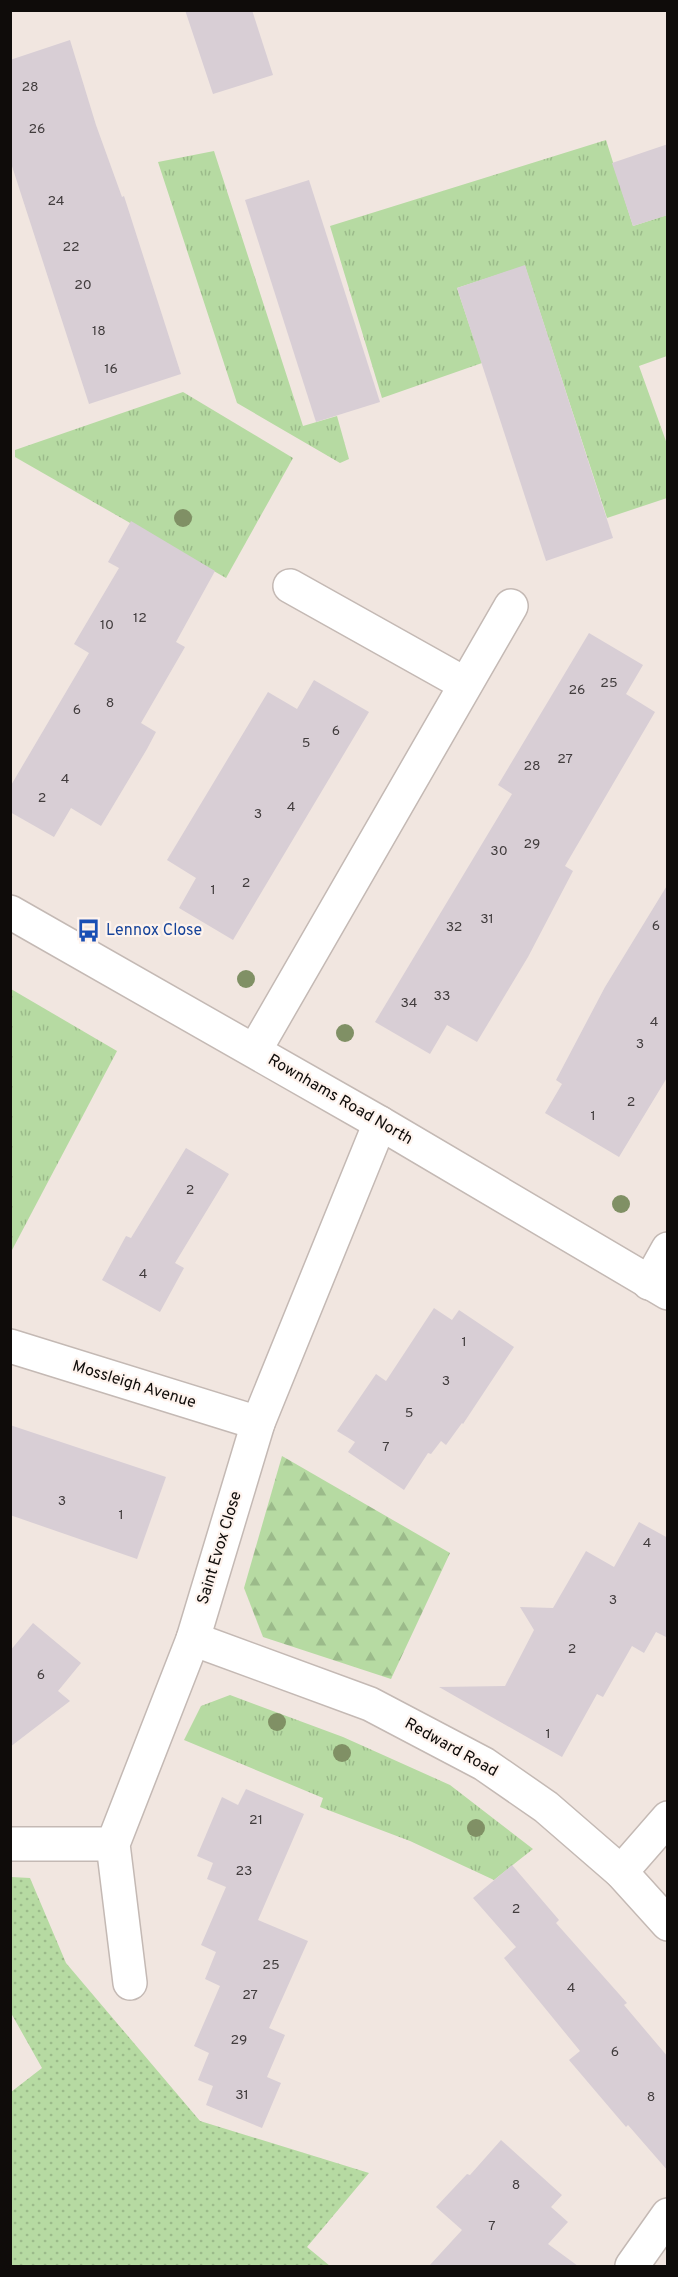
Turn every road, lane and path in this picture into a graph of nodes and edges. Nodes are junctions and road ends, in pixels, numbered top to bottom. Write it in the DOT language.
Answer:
graph roads {
  1 [pos="290,586"];
  2 [pos="511,606"];
  3 [pos="465,684"];
  4 [pos="10,912"];
  5 [pos="255,1050"];
  6 [pos="380,1123"];
  7 [pos="668,1249"];
  8 [pos="658,1288"];
  9 [pos="10,1346"];
  10 [pos="258,1423"];
  11 [pos="193,1639"];
  12 [pos="668,1818"];
  13 [pos="10,1844"];
  14 [pos="113,1844"];
  15 [pos="621,1872"];
  16 [pos="668,1924"];
  17 [pos="130,1983"];
  18 [pos="668,2215"];
  19 [pos="632,2266"];
  1 -- 3 [label="street"];
  2 -- 3 [label="street"];
  3 -- 5 [label="street"];
  4 -- 5 [label="street, Rownhams Road North"];
  5 -- 6 [label="street, Rownhams Road North"];
  6 -- 8 [label="street, Rownhams Road North"];
  6 -- 10 [label="street, Saint Evox Close"];
  7 -- 8 [label="street"];
  9 -- 10 [label="street, Mossleigh Avenue"];
  10 -- 11 [label="street, Saint Evox Close"];
  11 -- 14 [label="street, Saint Evox Close"];
  11 -- 15 [label="street, Redward Road"];
  12 -- 15 [label="street"];
  13 -- 14 [label="street"];
  14 -- 17 [label="street, Saint Evox Close"];
  15 -- 16 [label="street, Redward Road"];
  18 -- 19 [label="street"];
}
